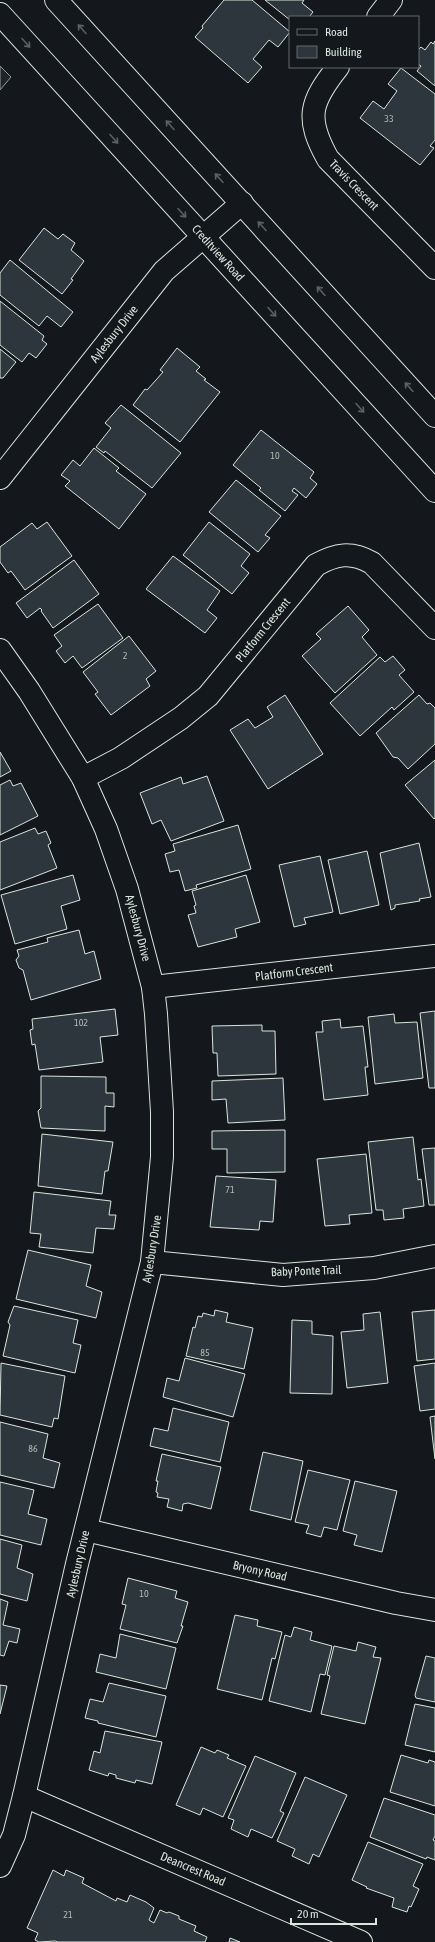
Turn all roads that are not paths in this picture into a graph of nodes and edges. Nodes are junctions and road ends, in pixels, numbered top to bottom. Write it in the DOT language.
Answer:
graph roads {
  1 [pos="56,0"];
  2 [pos="391,0"];
  3 [pos="0,14"];
  4 [pos="379,16"];
  5 [pos="337,68"];
  6 [pos="242,203"];
  7 [pos="203,237"];
  8 [pos="435,268"];
  9 [pos="435,416"];
  10 [pos="0,478"];
  11 [pos="435,491"];
  12 [pos="435,628"];
  13 [pos="0,650"];
  14 [pos="83,778"];
  15 [pos="435,956"];
  16 [pos="153,988"];
  17 [pos="435,1256"];
  18 [pos="152,1262"];
  19 [pos="86,1530"];
  20 [pos="435,1610"];
  21 [pos="24,1796"];
  22 [pos="0,1866"];
  23 [pos="361,1942"];
  6 -- 1 [label="street, one-way"];
  2 -- 4 [label="street"];
  3 -- 7 [label="street, Creditview Road, one-way"];
  5 -- 8 [label="street, Travis Crescent"];
  6 -- 7 [label="street, Aylesbury Drive"];
  9 -- 6 [label="street, one-way"];
  7 -- 10 [label="street, Aylesbury Drive"];
  7 -- 11 [label="street, Creditview Road, one-way"];
  12 -- 14 [label="street, Platform Crescent"];
  13 -- 14 [label="street, Aylesbury Drive"];
  14 -- 16 [label="street, Aylesbury Drive"];
  15 -- 16 [label="street, Platform Crescent"];
  16 -- 18 [label="street, Aylesbury Drive"];
  17 -- 18 [label="street, Baby Ponte Trail"];
  18 -- 19 [label="street, Aylesbury Drive"];
  19 -- 20 [label="street, Bryony Road"];
  19 -- 21 [label="street, Aylesbury Drive"];
  21 -- 22 [label="street, Aylesbury Drive"];
  21 -- 23 [label="street, Deancrest Road"];
}
